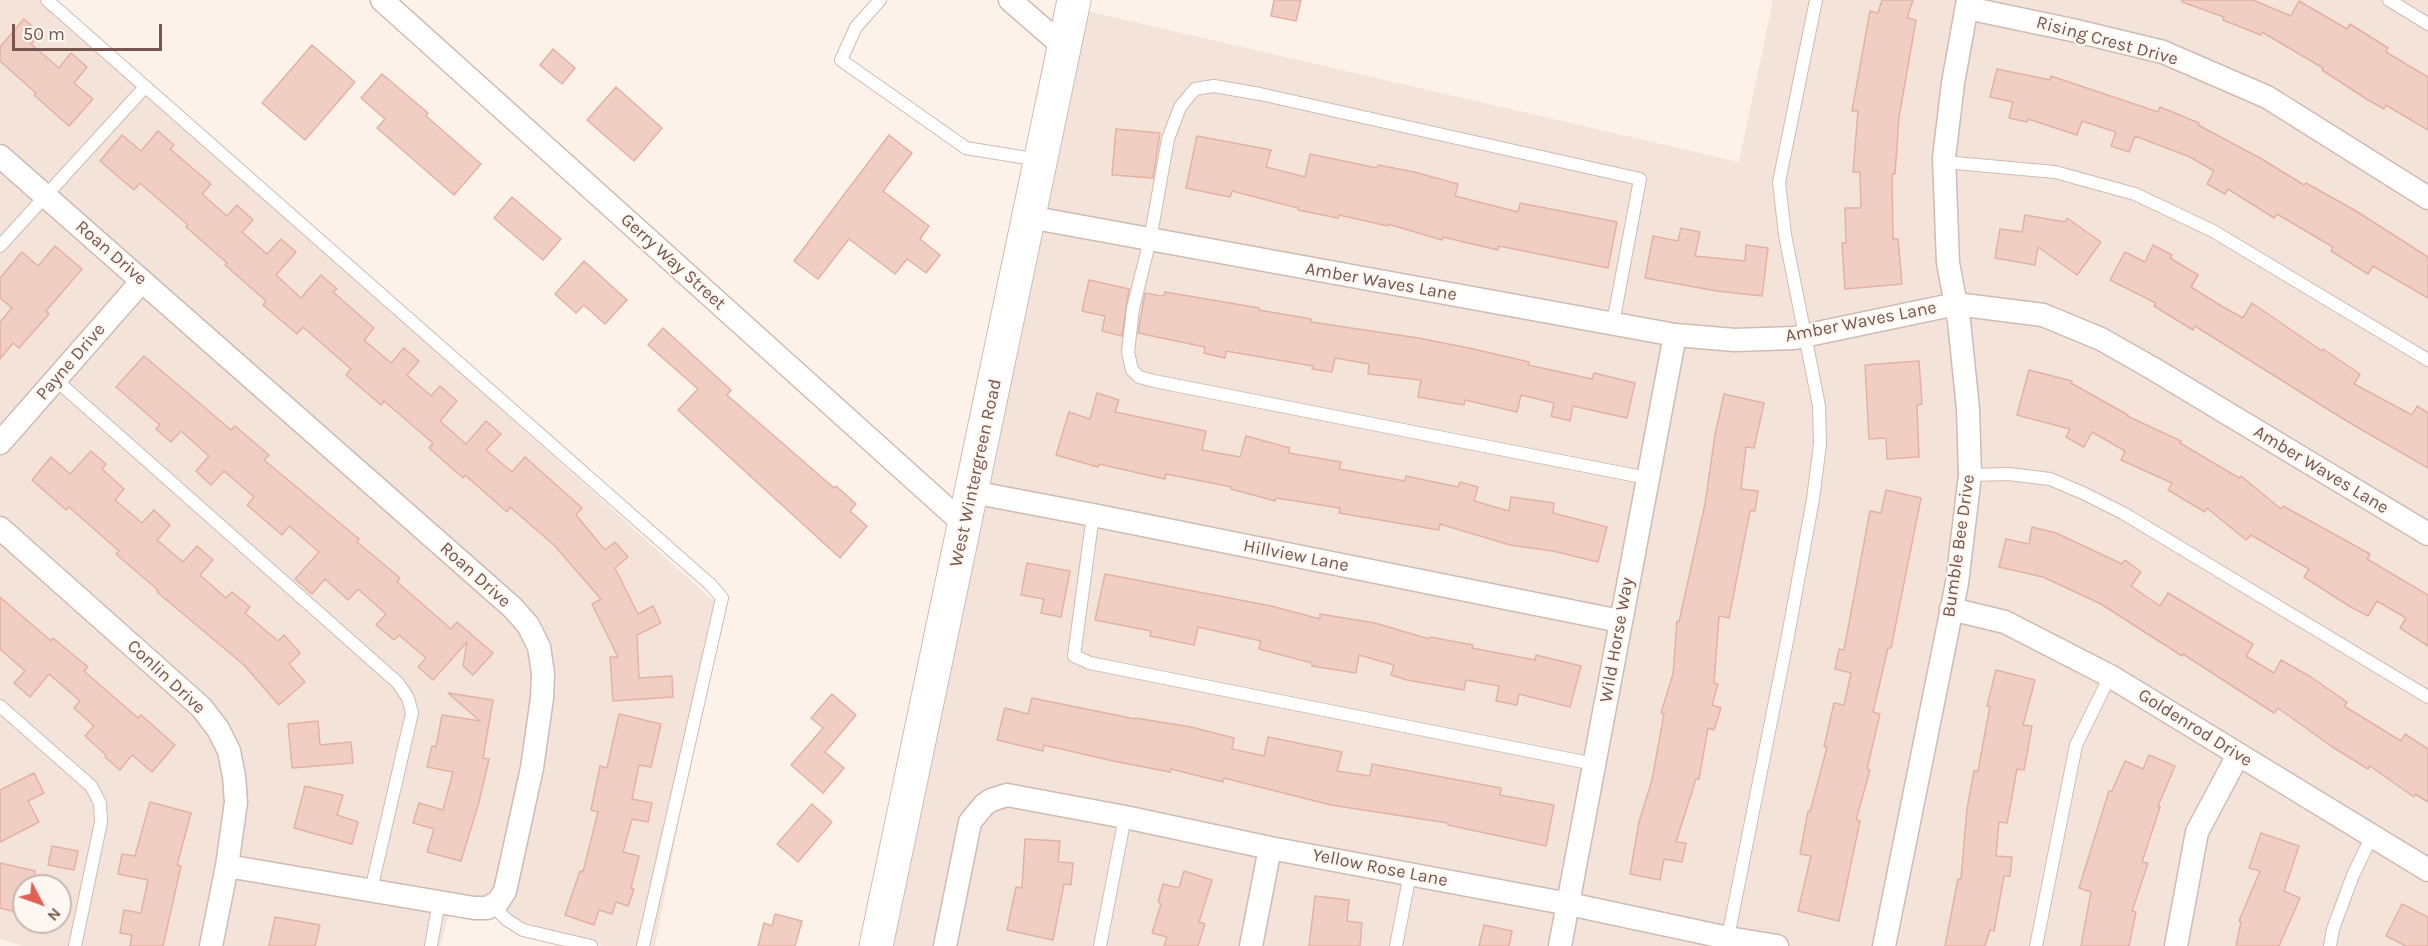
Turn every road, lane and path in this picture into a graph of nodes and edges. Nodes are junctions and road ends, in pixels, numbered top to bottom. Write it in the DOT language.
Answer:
graph roads {
  1 [pos="47,0"];
  2 [pos="382,0"];
  3 [pos="880,0"];
  4 [pos="1010,0"];
  5 [pos="1074,0"];
  6 [pos="1816,0"];
  7 [pos="2389,0"];
  8 [pos="1968,4"];
  9 [pos="2428,24"];
  10 [pos="1064,47"];
  11 [pos="146,87"];
  12 [pos="0,156"];
  13 [pos="1041,160"];
  14 [pos="1944,162"];
  15 [pos="45,195"];
  16 [pos="2428,198"];
  17 [pos="1029,217"];
  18 [pos="1150,240"];
  19 [pos="0,246"];
  20 [pos="142,281"];
  21 [pos="1956,304"];
  22 [pos="1612,323"];
  23 [pos="1675,335"];
  24 [pos="1806,335"];
  25 [pos="2428,360"];
  26 [pos="56,380"];
  27 [pos="0,443"];
  28 [pos="1970,475"];
  29 [pos="1647,478"];
  30 [pos="972,492"];
  31 [pos="1093,515"];
  32 [pos="964,524"];
  33 [pos="0,528"];
  34 [pos="2428,534"];
  35 [pos="1951,609"];
  36 [pos="1620,621"];
  37 [pos="2110,676"];
  38 [pos="2428,697"];
  39 [pos="0,706"];
  40 [pos="2238,755"];
  41 [pos="1594,764"];
  42 [pos="1125,817"];
  43 [pos="2372,836"];
  44 [pos="1270,848"];
  45 [pos="227,866"];
  46 [pos="2428,870"];
  47 [pos="1410,874"];
  48 [pos="371,890"];
  49 [pos="439,902"];
  50 [pos="1569,904"];
  51 [pos="492,905"];
  52 [pos="1727,942"];
  53 [pos="75,946"];
  54 [pos="211,946"];
  55 [pos="431,946"];
  56 [pos="591,946"];
  57 [pos="643,946"];
  58 [pos="876,946"];
  59 [pos="945,946"];
  60 [pos="1100,946"];
  61 [pos="1251,946"];
  62 [pos="1396,946"];
  63 [pos="1560,946"];
  64 [pos="1777,946"];
  65 [pos="1884,946"];
  66 [pos="2037,946"];
  67 [pos="2176,946"];
  68 [pos="2330,946"];
  1 -- 11 [label="lane"];
  2 -- 32 [label="street, Gerry Way Street"];
  3 -- 13 [label="lane"];
  4 -- 10 [label="street"];
  5 -- 10 [label="main road, West Wintergreen Road"];
  6 -- 24 [label="lane"];
  7 -- 9 [label="lane"];
  8 -- 14 [label="street, Bumble Bee Drive"];
  8 -- 16 [label="street, Rising Crest Drive"];
  10 -- 13 [label="main road, West Wintergreen Road"];
  11 -- 15 [label="lane"];
  11 -- 57 [label="lane"];
  12 -- 15 [label="street, Roan Drive"];
  13 -- 17 [label="main road, West Wintergreen Road"];
  14 -- 21 [label="street, Bumble Bee Drive"];
  14 -- 25 [label="lane"];
  15 -- 19 [label="lane"];
  15 -- 20 [label="street, Roan Drive"];
  17 -- 18 [label="street, Amber Waves Lane"];
  17 -- 30 [label="main road, West Wintergreen Road"];
  18 -- 22 [label="street, Amber Waves Lane"];
  18 -- 22 [label="lane"];
  18 -- 29 [label="lane"];
  20 -- 26 [label="street, Payne Drive"];
  20 -- 51 [label="street, Roan Drive"];
  21 -- 24 [label="street, Amber Waves Lane"];
  21 -- 28 [label="street, Bumble Bee Drive"];
  21 -- 34 [label="street, Amber Waves Lane"];
  22 -- 23 [label="street, Amber Waves Lane"];
  23 -- 24 [label="street, Amber Waves Lane"];
  23 -- 29 [label="street, Wild Horse Way"];
  24 -- 52 [label="lane"];
  26 -- 27 [label="street, Payne Drive"];
  26 -- 48 [label="lane"];
  28 -- 35 [label="street, Bumble Bee Drive"];
  28 -- 38 [label="lane"];
  29 -- 36 [label="street, Wild Horse Way"];
  30 -- 31 [label="street, Hillview Lane"];
  30 -- 32 [label="main road, West Wintergreen Road"];
  31 -- 36 [label="street, Hillview Lane"];
  31 -- 41 [label="lane"];
  32 -- 58 [label="main road, West Wintergreen Road"];
  33 -- 45 [label="street, Conlin Drive"];
  35 -- 37 [label="street, Goldenrod Drive"];
  35 -- 65 [label="street, Bumble Bee Drive"];
  36 -- 41 [label="street, Wild Horse Way"];
  37 -- 40 [label="street, Goldenrod Drive"];
  37 -- 66 [label="lane"];
  39 -- 53 [label="lane"];
  40 -- 43 [label="street, Goldenrod Drive"];
  40 -- 67 [label="street"];
  41 -- 50 [label="street, Wild Horse Way"];
  42 -- 44 [label="street, Yellow Rose Lane"];
  42 -- 59 [label="street, Yellow Rose Lane"];
  42 -- 60 [label="lane"];
  43 -- 46 [label="street, Goldenrod Drive"];
  43 -- 68 [label="lane"];
  44 -- 47 [label="street, Yellow Rose Lane"];
  44 -- 61 [label="street"];
  45 -- 48 [label="street"];
  45 -- 54 [label="street, Conlin Drive"];
  47 -- 50 [label="street, Yellow Rose Lane"];
  47 -- 62 [label="lane"];
  48 -- 49 [label="street"];
  49 -- 51 [label="street"];
  49 -- 55 [label="lane"];
  50 -- 52 [label="street, Yellow Rose Lane"];
  50 -- 63 [label="street, Wild Horse Way"];
  51 -- 56 [label="lane"];
  52 -- 64 [label="street, Yellow Rose Lane"];
}
